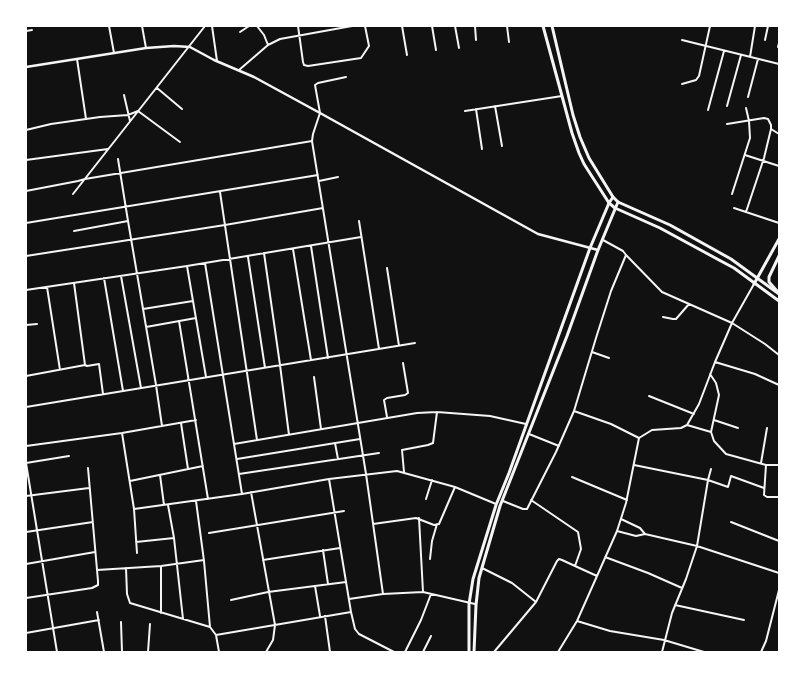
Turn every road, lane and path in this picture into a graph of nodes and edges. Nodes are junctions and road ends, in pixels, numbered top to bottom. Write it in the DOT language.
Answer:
graph roads {
  1 [pos="109,26"];
  2 [pos="142,26"];
  3 [pos="205,26"];
  4 [pos="212,26"];
  5 [pos="249,26"];
  6 [pos="257,26"];
  7 [pos="298,26"];
  8 [pos="352,26"];
  9 [pos="366,26"];
  10 [pos="402,26"];
  11 [pos="432,26"];
  12 [pos="455,26"];
  13 [pos="475,26"];
  14 [pos="507,26"];
  15 [pos="544,26"];
  16 [pos="552,26"];
  17 [pos="710,26"];
  18 [pos="755,26"];
  19 [pos="768,26"];
  20 [pos="32,30"];
  21 [pos="26,31"];
  22 [pos="240,32"];
  23 [pos="300,36"];
  24 [pos="476,40"];
  25 [pos="682,40"];
  26 [pos="765,40"];
  27 [pos="509,42"];
  28 [pos="779,43"];
  29 [pos="268,45"];
  30 [pos="707,46"];
  31 [pos="190,47"];
  32 [pos="778,47"];
  33 [pos="146,48"];
  34 [pos="459,48"];
  35 [pos="436,50"];
  36 [pos="724,51"];
  37 [pos="114,53"];
  38 [pos="407,55"];
  39 [pos="741,55"];
  40 [pos="750,57"];
  41 [pos="77,59"];
  42 [pos="758,59"];
  43 [pos="217,61"];
  44 [pos="779,64"];
  45 [pos="26,67"];
  46 [pos="239,70"];
  47 [pos="346,78"];
  48 [pos="682,84"];
  49 [pos="158,88"];
  50 [pos="124,95"];
  51 [pos="562,96"];
  52 [pos="748,97"];
  53 [pos="495,106"];
  54 [pos="726,106"];
  55 [pos="746,108"];
  56 [pos="182,109"];
  57 [pos="476,109"];
  58 [pos="708,110"];
  59 [pos="138,111"];
  60 [pos="465,111"];
  61 [pos="320,113"];
  62 [pos="128,115"];
  63 [pos="86,119"];
  64 [pos="749,120"];
  65 [pos="130,121"];
  66 [pos="727,124"];
  67 [pos="26,130"];
  68 [pos="771,130"];
  69 [pos="779,134"];
  70 [pos="312,141"];
  71 [pos="180,142"];
  72 [pos="502,146"];
  73 [pos="109,148"];
  74 [pos="482,149"];
  75 [pos="745,155"];
  76 [pos="118,159"];
  77 [pos="26,160"];
  78 [pos="763,160"];
  79 [pos="779,166"];
  80 [pos="121,173"];
  81 [pos="318,175"];
  82 [pos="338,177"];
  83 [pos="85,179"];
  84 [pos="78,181"];
  85 [pos="318,181"];
  86 [pos="79,187"];
  87 [pos="26,190"];
  88 [pos="220,192"];
  89 [pos="73,194"];
  90 [pos="732,194"];
  91 [pos="613,197"];
  92 [pos="618,201"];
  93 [pos="609,203"];
  94 [pos="126,207"];
  95 [pos="323,208"];
  96 [pos="615,208"];
  97 [pos="734,208"];
  98 [pos="746,212"];
  99 [pos="128,221"];
  100 [pos="359,221"];
  101 [pos="26,222"];
  102 [pos="779,223"];
  103 [pos="225,225"];
  104 [pos="74,231"];
  105 [pos="362,237"];
  106 [pos="779,239"];
  107 [pos="131,240"];
  108 [pos="603,240"];
  109 [pos="328,243"];
  110 [pos="311,246"];
  111 [pos="590,248"];
  112 [pos="293,249"];
  113 [pos="598,250"];
  114 [pos="264,253"];
  115 [pos="626,255"];
  116 [pos="26,256"];
  117 [pos="248,256"];
  118 [pos="779,256"];
  119 [pos="230,259"];
  120 [pos="205,263"];
  121 [pos="187,266"];
  122 [pos="387,268"];
  123 [pos="137,274"];
  124 [pos="121,276"];
  125 [pos="104,278"];
  126 [pos="757,279"];
  127 [pos="74,283"];
  128 [pos="754,284"];
  129 [pos="47,287"];
  130 [pos="26,290"];
  131 [pos="779,294"];
  132 [pos="193,301"];
  133 [pos="779,301"];
  134 [pos="689,304"];
  135 [pos="143,309"];
  136 [pos="663,317"];
  137 [pos="196,318"];
  138 [pos="179,321"];
  139 [pos="732,322"];
  140 [pos="37,324"];
  141 [pos="26,325"];
  142 [pos="146,327"];
  143 [pos="415,343"];
  144 [pos="399,346"];
  145 [pos="379,349"];
  146 [pos="592,352"];
  147 [pos="346,354"];
  148 [pos="779,355"];
  149 [pos="328,358"];
  150 [pos="609,358"];
  151 [pos="311,360"];
  152 [pos="714,362"];
  153 [pos="403,363"];
  154 [pos="85,365"];
  155 [pos="280,365"];
  156 [pos="265,368"];
  157 [pos="60,370"];
  158 [pos="248,371"];
  159 [pos="710,374"];
  160 [pos="223,375"];
  161 [pos="26,376"];
  162 [pos="206,377"];
  163 [pos="314,377"];
  164 [pos="189,380"];
  165 [pos="156,385"];
  166 [pos="779,385"];
  167 [pos="141,388"];
  168 [pos="123,391"];
  169 [pos="103,394"];
  170 [pos="649,396"];
  171 [pos="26,407"];
  172 [pos="574,411"];
  173 [pos="437,412"];
  174 [pos="694,414"];
  175 [pos="387,418"];
  176 [pos="196,420"];
  177 [pos="714,420"];
  178 [pos="181,423"];
  179 [pos="357,423"];
  180 [pos="526,424"];
  181 [pos="687,425"];
  182 [pos="162,426"];
  183 [pos="738,428"];
  184 [pos="767,428"];
  185 [pos="321,429"];
  186 [pos="712,432"];
  187 [pos="122,433"];
  188 [pos="529,434"];
  189 [pos="289,435"];
  190 [pos="639,438"];
  191 [pos="360,439"];
  192 [pos="257,440"];
  193 [pos="335,443"];
  194 [pos="234,444"];
  195 [pos="26,446"];
  196 [pos="559,446"];
  197 [pos="379,452"];
  198 [pos="362,455"];
  199 [pos="69,456"];
  200 [pos="237,459"];
  201 [pos="338,459"];
  202 [pos="26,463"];
  203 [pos="762,463"];
  204 [pos="634,465"];
  205 [pos="766,465"];
  206 [pos="779,465"];
  207 [pos="203,466"];
  208 [pos="88,468"];
  209 [pos="188,469"];
  210 [pos="711,469"];
  211 [pos="404,472"];
  212 [pos="239,474"];
  213 [pos="366,474"];
  214 [pos="160,475"];
  215 [pos="572,477"];
  216 [pos="330,479"];
  217 [pos="432,480"];
  218 [pos="708,480"];
  219 [pos="130,481"];
  220 [pos="455,487"];
  221 [pos="89,488"];
  222 [pos="764,488"];
  223 [pos="251,492"];
  224 [pos="242,494"];
  225 [pos="31,495"];
  226 [pos="26,496"];
  227 [pos="779,498"];
  228 [pos="208,499"];
  229 [pos="426,499"];
  230 [pos="531,500"];
  231 [pos="627,500"];
  232 [pos="196,501"];
  233 [pos="502,501"];
  234 [pos="164,505"];
  235 [pos="168,505"];
  236 [pos="496,505"];
  237 [pos="500,506"];
  238 [pos="134,509"];
  239 [pos="344,511"];
  240 [pos="335,512"];
  241 [pos="419,518"];
  242 [pos="621,520"];
  243 [pos="93,522"];
  244 [pos="731,522"];
  245 [pos="373,524"];
  246 [pos="438,524"];
  247 [pos="257,525"];
  248 [pos="38,530"];
  249 [pos="617,531"];
  250 [pos="26,532"];
  251 [pos="209,533"];
  252 [pos="645,534"];
  253 [pos="174,538"];
  254 [pos="779,541"];
  255 [pos="136,542"];
  256 [pos="697,546"];
  257 [pos="340,548"];
  258 [pos="323,550"];
  259 [pos="96,552"];
  260 [pos="137,553"];
  261 [pos="606,557"];
  262 [pos="430,559"];
  263 [pos="204,560"];
  264 [pos="263,560"];
  265 [pos="43,561"];
  266 [pos="26,564"];
  267 [pos="177,564"];
  268 [pos="161,566"];
  269 [pos="575,566"];
  270 [pos="126,568"];
  271 [pos="482,568"];
  272 [pos="97,570"];
  273 [pos="779,573"];
  274 [pos="597,576"];
  275 [pos="346,582"];
  276 [pos="328,584"];
  277 [pos="315,586"];
  278 [pos="682,588"];
  279 [pos="779,590"];
  280 [pos="268,592"];
  281 [pos="424,592"];
  282 [pos="48,594"];
  283 [pos="382,594"];
  284 [pos="431,594"];
  285 [pos="26,598"];
  286 [pos="349,599"];
  287 [pos="230,600"];
  288 [pos="536,602"];
  289 [pos="469,604"];
  290 [pos="476,604"];
  291 [pos="675,605"];
  292 [pos="97,612"];
  293 [pos="351,612"];
  294 [pos="161,613"];
  295 [pos="325,616"];
  296 [pos="320,617"];
  297 [pos="183,619"];
  298 [pos="98,620"];
  299 [pos="744,620"];
  300 [pos="577,621"];
  301 [pos="122,622"];
  302 [pos="150,624"];
  303 [pos="275,625"];
  304 [pos="210,627"];
  305 [pos="54,629"];
  306 [pos="26,633"];
  307 [pos="216,635"];
  308 [pos="431,636"];
  309 [pos="664,640"];
  310 [pos="57,652"];
  311 [pos="104,652"];
  312 [pos="122,652"];
  313 [pos="148,652"];
  314 [pos="202,652"];
  315 [pos="219,652"];
  316 [pos="266,652"];
  317 [pos="330,652"];
  318 [pos="394,652"];
  319 [pos="405,652"];
  320 [pos="423,652"];
  321 [pos="469,652"];
  322 [pos="474,652"];
  323 [pos="494,652"];
  324 [pos="558,652"];
  325 [pos="662,652"];
  326 [pos="704,652"];
  327 [pos="761,652"];
  1 -- 37 [label="street"];
  2 -- 33 [label="street"];
  3 -- 31 [label="street"];
  4 -- 43 [label="street"];
  5 -- 22 [label="street"];
  6 -- 29 [label="street"];
  7 -- 23 [label="street"];
  8 -- 23 [label="street"];
  9 -- 23 [label="street"];
  10 -- 38 [label="street"];
  11 -- 35 [label="street"];
  12 -- 34 [label="street"];
  13 -- 24 [label="street"];
  14 -- 27 [label="street"];
  15 -- 51 [label="main road"];
  16 -- 91 [label="main road"];
  17 -- 30 [label="street"];
  18 -- 40 [label="street"];
  19 -- 26 [label="street"];
  20 -- 21 [label="street"];
  23 -- 29 [label="street"];
  25 -- 30 [label="street"];
  28 -- 32 [label="street"];
  29 -- 46 [label="street"];
  30 -- 36 [label="street"];
  30 -- 48 [label="street"];
  31 -- 33 [label="street"];
  31 -- 43 [label="street"];
  31 -- 49 [label="street"];
  33 -- 37 [label="street"];
  36 -- 39 [label="street"];
  36 -- 58 [label="street"];
  37 -- 41 [label="street"];
  39 -- 40 [label="street"];
  39 -- 54 [label="street"];
  40 -- 42 [label="street"];
  41 -- 45 [label="street"];
  41 -- 63 [label="street"];
  42 -- 44 [label="street"];
  42 -- 52 [label="street"];
  43 -- 46 [label="street"];
  46 -- 61 [label="street"];
  47 -- 61 [label="street"];
  49 -- 56 [label="street"];
  49 -- 59 [label="street"];
  50 -- 62 [label="street"];
  51 -- 53 [label="street"];
  51 -- 93 [label="main road"];
  53 -- 57 [label="street"];
  53 -- 72 [label="street"];
  55 -- 64 [label="street"];
  57 -- 60 [label="street"];
  57 -- 74 [label="street"];
  59 -- 62 [label="street"];
  59 -- 65 [label="street"];
  59 -- 71 [label="street"];
  61 -- 70 [label="street"];
  61 -- 111 [label="street"];
  62 -- 63 [label="street"];
  62 -- 65 [label="street"];
  63 -- 67 [label="street"];
  64 -- 66 [label="street"];
  64 -- 68 [label="street"];
  64 -- 75 [label="street"];
  65 -- 73 [label="street"];
  68 -- 69 [label="street"];
  68 -- 78 [label="street"];
  70 -- 80 [label="street"];
  70 -- 81 [label="street"];
  73 -- 77 [label="street"];
  73 -- 83 [label="street"];
  75 -- 78 [label="street"];
  75 -- 90 [label="street"];
  76 -- 80 [label="street"];
  78 -- 79 [label="street"];
  78 -- 98 [label="street"];
  80 -- 83 [label="street"];
  80 -- 94 [label="street"];
  81 -- 85 [label="street"];
  81 -- 88 [label="street"];
  82 -- 85 [label="street"];
  83 -- 84 [label="street"];
  83 -- 86 [label="street"];
  84 -- 86 [label="street"];
  84 -- 87 [label="street"];
  85 -- 95 [label="street"];
  86 -- 89 [label="street"];
  88 -- 94 [label="street"];
  88 -- 103 [label="street"];
  91 -- 92 [label="main road"];
  91 -- 93 [label="main road"];
  92 -- 96 [label="main road"];
  92 -- 126 [label="main road"];
  93 -- 96 [label="main road"];
  93 -- 111 [label="main road"];
  94 -- 99 [label="street"];
  94 -- 101 [label="street"];
  95 -- 103 [label="street"];
  95 -- 109 [label="street"];
  96 -- 108 [label="main road"];
  96 -- 128 [label="main road"];
  97 -- 98 [label="street"];
  98 -- 102 [label="street"];
  99 -- 104 [label="street"];
  99 -- 107 [label="street"];
  100 -- 105 [label="street"];
  103 -- 107 [label="street"];
  103 -- 119 [label="street"];
  105 -- 109 [label="street"];
  105 -- 145 [label="street"];
  106 -- 126 [label="main road"];
  107 -- 116 [label="street"];
  107 -- 123 [label="street"];
  108 -- 113 [label="main road"];
  108 -- 115 [label="street"];
  109 -- 110 [label="street"];
  109 -- 147 [label="street"];
  110 -- 112 [label="street"];
  110 -- 149 [label="street"];
  111 -- 113 [label="street"];
  111 -- 180 [label="main road"];
  112 -- 114 [label="street"];
  112 -- 151 [label="street"];
  113 -- 188 [label="main road"];
  114 -- 117 [label="street"];
  114 -- 155 [label="street"];
  115 -- 134 [label="street"];
  115 -- 146 [label="street"];
  117 -- 119 [label="street"];
  117 -- 156 [label="street"];
  118 -- 131 [label="main road"];
  119 -- 120 [label="street"];
  119 -- 158 [label="street"];
  120 -- 121 [label="street"];
  120 -- 160 [label="street"];
  121 -- 123 [label="street"];
  121 -- 132 [label="street"];
  122 -- 144 [label="street"];
  123 -- 124 [label="street"];
  123 -- 135 [label="street"];
  124 -- 125 [label="street"];
  124 -- 167 [label="street"];
  125 -- 127 [label="street"];
  125 -- 168 [label="street"];
  126 -- 128 [label="main road"];
  126 -- 131 [label="main road"];
  127 -- 129 [label="street"];
  127 -- 154 [label="street"];
  128 -- 133 [label="main road"];
  128 -- 139 [label="street"];
  129 -- 130 [label="street"];
  129 -- 157 [label="street"];
  132 -- 135 [label="street"];
  132 -- 137 [label="street"];
  134 -- 136 [label="street"];
  134 -- 139 [label="street"];
  135 -- 142 [label="street"];
  137 -- 138 [label="street"];
  137 -- 162 [label="street"];
  138 -- 142 [label="street"];
  138 -- 164 [label="street"];
  139 -- 148 [label="street"];
  139 -- 152 [label="street"];
  140 -- 141 [label="street"];
  142 -- 165 [label="street"];
  143 -- 144 [label="street"];
  144 -- 145 [label="street"];
  145 -- 147 [label="street"];
  146 -- 150 [label="street"];
  146 -- 172 [label="street"];
  147 -- 149 [label="street"];
  147 -- 179 [label="street"];
  149 -- 151 [label="street"];
  151 -- 155 [label="street"];
  152 -- 159 [label="street"];
  152 -- 166 [label="street"];
  153 -- 175 [label="street"];
  154 -- 157 [label="street"];
  154 -- 169 [label="street"];
  155 -- 156 [label="street"];
  155 -- 189 [label="street"];
  156 -- 158 [label="street"];
  157 -- 161 [label="street"];
  158 -- 160 [label="street"];
  158 -- 192 [label="street"];
  159 -- 174 [label="street"];
  159 -- 177 [label="street"];
  160 -- 162 [label="street"];
  160 -- 194 [label="street"];
  162 -- 164 [label="street"];
  163 -- 185 [label="street"];
  164 -- 165 [label="street"];
  164 -- 176 [label="street"];
  165 -- 167 [label="street"];
  165 -- 182 [label="street"];
  167 -- 168 [label="street"];
  168 -- 169 [label="street"];
  169 -- 171 [label="street"];
  170 -- 174 [label="street"];
  172 -- 190 [label="street"];
  172 -- 196 [label="street"];
  173 -- 175 [label="street"];
  173 -- 180 [label="street"];
  173 -- 211 [label="street"];
  174 -- 181 [label="street"];
  175 -- 179 [label="street"];
  176 -- 178 [label="street"];
  176 -- 207 [label="street"];
  177 -- 183 [label="street"];
  177 -- 186 [label="street"];
  178 -- 182 [label="street"];
  178 -- 209 [label="street"];
  179 -- 185 [label="street"];
  179 -- 191 [label="street"];
  180 -- 236 [label="main road"];
  181 -- 186 [label="street"];
  181 -- 190 [label="street"];
  182 -- 187 [label="street"];
  184 -- 203 [label="street"];
  185 -- 189 [label="street"];
  186 -- 203 [label="street"];
  187 -- 195 [label="street"];
  187 -- 219 [label="street"];
  188 -- 196 [label="street"];
  188 -- 233 [label="main road"];
  189 -- 192 [label="street"];
  190 -- 204 [label="street"];
  191 -- 193 [label="street"];
  191 -- 198 [label="street"];
  192 -- 194 [label="street"];
  193 -- 200 [label="street"];
  193 -- 201 [label="street"];
  194 -- 200 [label="street"];
  196 -- 230 [label="street"];
  197 -- 198 [label="street"];
  198 -- 201 [label="street"];
  198 -- 213 [label="street"];
  199 -- 202 [label="street"];
  200 -- 212 [label="street"];
  201 -- 212 [label="street"];
  202 -- 225 [label="street"];
  203 -- 205 [label="street"];
  204 -- 218 [label="street"];
  204 -- 231 [label="street"];
  205 -- 206 [label="street"];
  205 -- 222 [label="street"];
  207 -- 209 [label="street"];
  207 -- 228 [label="street"];
  208 -- 221 [label="street"];
  209 -- 214 [label="street"];
  210 -- 218 [label="street"];
  211 -- 213 [label="street"];
  211 -- 217 [label="street"];
  212 -- 224 [label="street"];
  213 -- 216 [label="street"];
  213 -- 245 [label="street"];
  214 -- 219 [label="street"];
  214 -- 234 [label="street"];
  215 -- 231 [label="street"];
  216 -- 223 [label="street"];
  216 -- 240 [label="street"];
  217 -- 220 [label="street"];
  217 -- 229 [label="street"];
  218 -- 222 [label="street"];
  218 -- 256 [label="street"];
  219 -- 238 [label="street"];
  220 -- 236 [label="street"];
  220 -- 246 [label="street"];
  221 -- 225 [label="street"];
  221 -- 243 [label="street"];
  222 -- 227 [label="street"];
  223 -- 224 [label="street"];
  223 -- 247 [label="street"];
  224 -- 228 [label="street"];
  225 -- 226 [label="street"];
  225 -- 248 [label="street"];
  228 -- 232 [label="street"];
  230 -- 233 [label="street"];
  230 -- 269 [label="street"];
  231 -- 242 [label="street"];
  232 -- 235 [label="street"];
  232 -- 263 [label="street"];
  233 -- 237 [label="main road"];
  234 -- 235 [label="street"];
  234 -- 238 [label="street"];
  235 -- 253 [label="street"];
  236 -- 237 [label="street"];
  236 -- 289 [label="main road"];
  237 -- 271 [label="main road"];
  238 -- 255 [label="street"];
  239 -- 240 [label="street"];
  240 -- 247 [label="street"];
  240 -- 257 [label="street"];
  241 -- 245 [label="street"];
  241 -- 246 [label="street"];
  241 -- 281 [label="street"];
  242 -- 249 [label="street"];
  242 -- 252 [label="street"];
  243 -- 248 [label="street"];
  243 -- 259 [label="street"];
  244 -- 254 [label="street"];
  245 -- 283 [label="street"];
  246 -- 262 [label="street"];
  247 -- 251 [label="street"];
  247 -- 264 [label="street"];
  248 -- 250 [label="street"];
  248 -- 265 [label="street"];
  249 -- 252 [label="street"];
  249 -- 261 [label="street"];
  252 -- 256 [label="street"];
  253 -- 255 [label="street"];
  253 -- 267 [label="street"];
  255 -- 260 [label="street"];
  256 -- 273 [label="street"];
  256 -- 278 [label="street"];
  257 -- 258 [label="street"];
  257 -- 275 [label="street"];
  258 -- 264 [label="street"];
  258 -- 276 [label="street"];
  259 -- 265 [label="street"];
  259 -- 272 [label="street"];
  261 -- 274 [label="street"];
  261 -- 278 [label="street"];
  263 -- 267 [label="street"];
  263 -- 304 [label="street"];
  264 -- 280 [label="street"];
  265 -- 266 [label="street"];
  265 -- 282 [label="street"];
  267 -- 268 [label="street"];
  267 -- 297 [label="street"];
  268 -- 270 [label="street"];
  268 -- 294 [label="street"];
  269 -- 274 [label="street"];
  269 -- 288 [label="street"];
  270 -- 272 [label="street"];
  270 -- 294 [label="street"];
  271 -- 288 [label="street"];
  271 -- 290 [label="main road"];
  272 -- 282 [label="street"];
  274 -- 300 [label="street"];
  275 -- 276 [label="street"];
  275 -- 286 [label="street"];
  276 -- 277 [label="street"];
  277 -- 280 [label="street"];
  277 -- 296 [label="street"];
  278 -- 291 [label="street"];
  279 -- 327 [label="street"];
  280 -- 287 [label="street"];
  280 -- 303 [label="street"];
  281 -- 283 [label="street"];
  281 -- 284 [label="street"];
  282 -- 285 [label="street"];
  282 -- 305 [label="street"];
  283 -- 286 [label="street"];
  284 -- 289 [label="street"];
  284 -- 319 [label="street"];
  286 -- 293 [label="street"];
  288 -- 323 [label="street"];
  289 -- 290 [label="street"];
  289 -- 321 [label="main road"];
  290 -- 322 [label="main road"];
  291 -- 299 [label="street"];
  291 -- 309 [label="street"];
  292 -- 298 [label="street"];
  293 -- 295 [label="street"];
  293 -- 318 [label="street"];
  294 -- 297 [label="street"];
  295 -- 296 [label="street"];
  295 -- 317 [label="street"];
  296 -- 303 [label="street"];
  297 -- 304 [label="street"];
  298 -- 305 [label="street"];
  298 -- 311 [label="street"];
  300 -- 309 [label="street"];
  300 -- 324 [label="street"];
  301 -- 312 [label="street"];
  302 -- 313 [label="street"];
  303 -- 307 [label="street"];
  303 -- 316 [label="street"];
  304 -- 307 [label="street"];
  305 -- 306 [label="street"];
  305 -- 310 [label="street"];
  307 -- 315 [label="street"];
  308 -- 320 [label="street"];
  309 -- 325 [label="street"];
  309 -- 326 [label="street"];
  314 -- 315 [label="street"];
}
